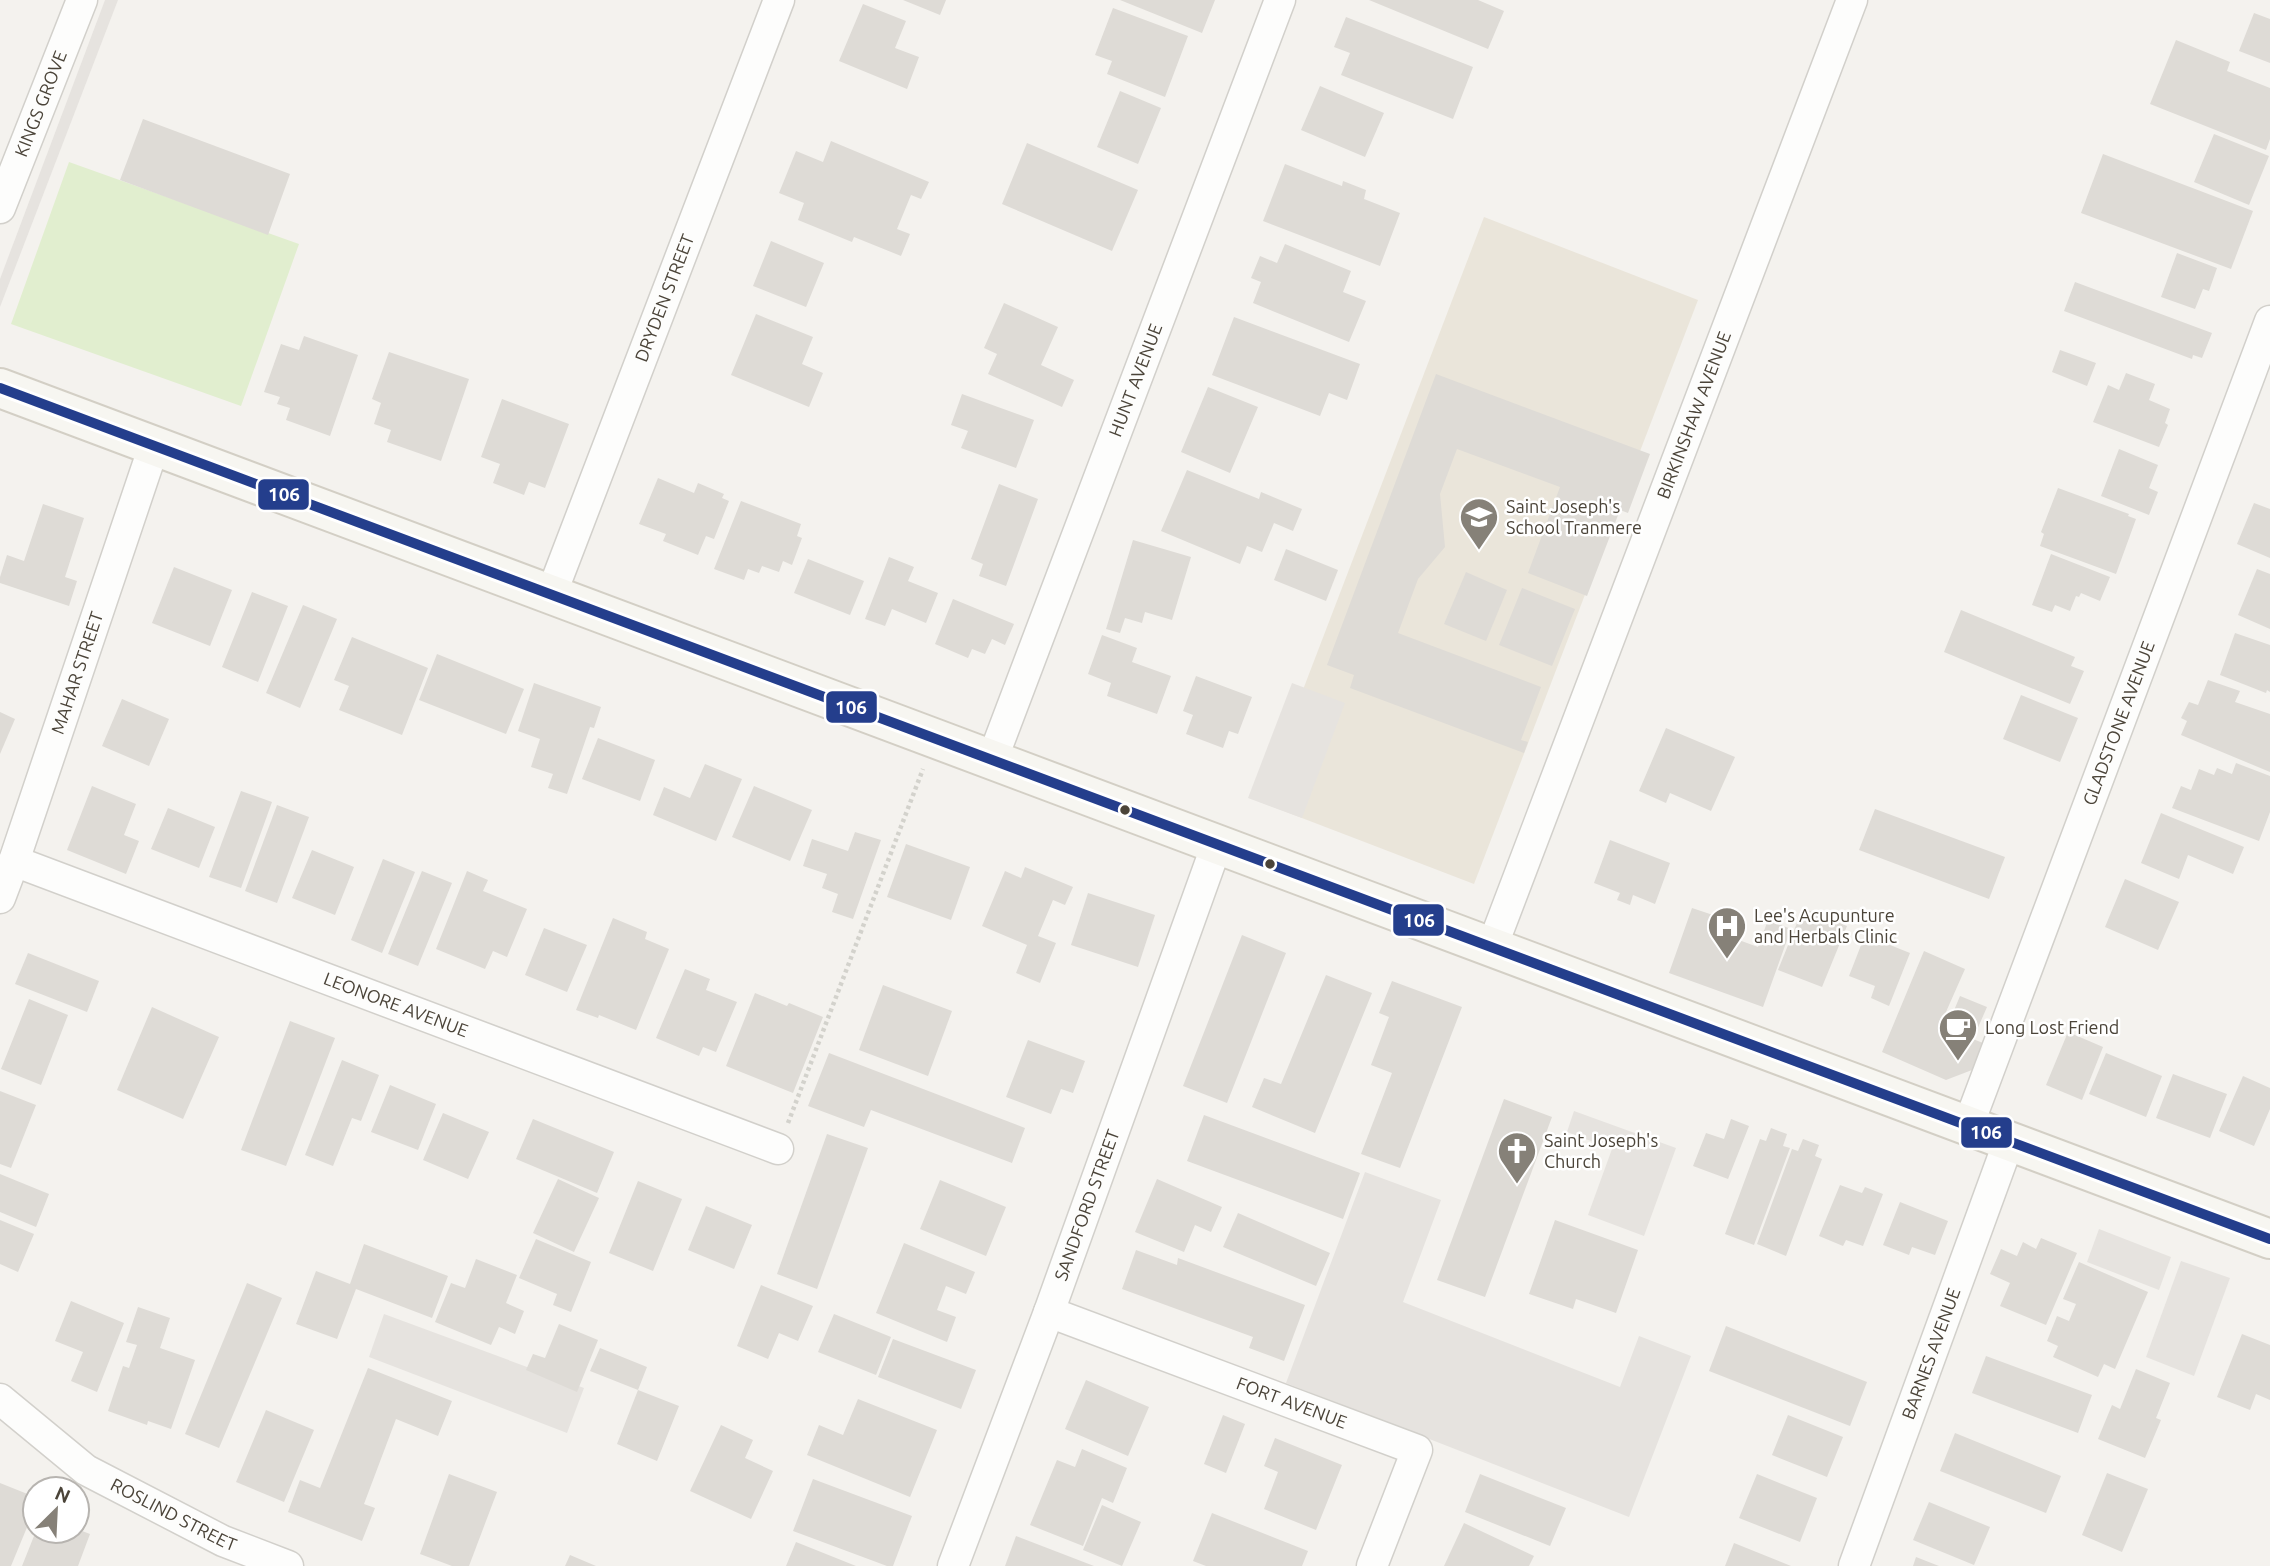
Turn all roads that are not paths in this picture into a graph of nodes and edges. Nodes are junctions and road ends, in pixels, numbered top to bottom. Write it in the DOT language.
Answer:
graph roads {
  1 [pos="82,0"];
  2 [pos="779,0"];
  3 [pos="1280,0"];
  4 [pos="1852,0"];
  5 [pos="0,208"];
  6 [pos="2270,321"];
  7 [pos="0,388"];
  8 [pos="154,446"];
  9 [pos="551,595"];
  10 [pos="992,760"];
  11 [pos="1216,844"];
  12 [pos="14,861"];
  13 [pos="0,898"];
  14 [pos="1492,947"];
  15 [pos="1968,1126"];
  16 [pos="2009,1141"];
  17 [pos="778,1149"];
  18 [pos="2270,1239"];
  19 [pos="1049,1312"];
  20 [pos="0,1399"];
  21 [pos="288,1566"];
  22 [pos="953,1566"];
  23 [pos="1372,1566"];
  24 [pos="1854,1566"];
  1 -- 5 [label="street, KINGS GROVE"];
  2 -- 9 [label="street, DRYDEN STREET"];
  3 -- 10 [label="street, HUNT AVENUE"];
  4 -- 14 [label="street, BIRKINSHAW AVENUE"];
  6 -- 15 [label="street, GLADSTONE AVENUE"];
  7 -- 8 [label="main road"];
  8 -- 9 [label="main road"];
  8 -- 12 [label="street, MAHAR STREET"];
  9 -- 10 [label="main road"];
  10 -- 11 [label="main road"];
  11 -- 14 [label="main road"];
  11 -- 19 [label="street, SANDFORD STREET"];
  12 -- 13 [label="street, MAHAR STREET"];
  12 -- 17 [label="street, LEONORE AVENUE"];
  14 -- 15 [label="main road"];
  15 -- 16 [label="main road"];
  16 -- 18 [label="main road"];
  16 -- 24 [label="street, BARNES AVENUE"];
  19 -- 22 [label="street, SANDFORD STREET"];
  19 -- 23 [label="street, FORT AVENUE"];
  20 -- 21 [label="street, ROSLIND STREET"];
}
